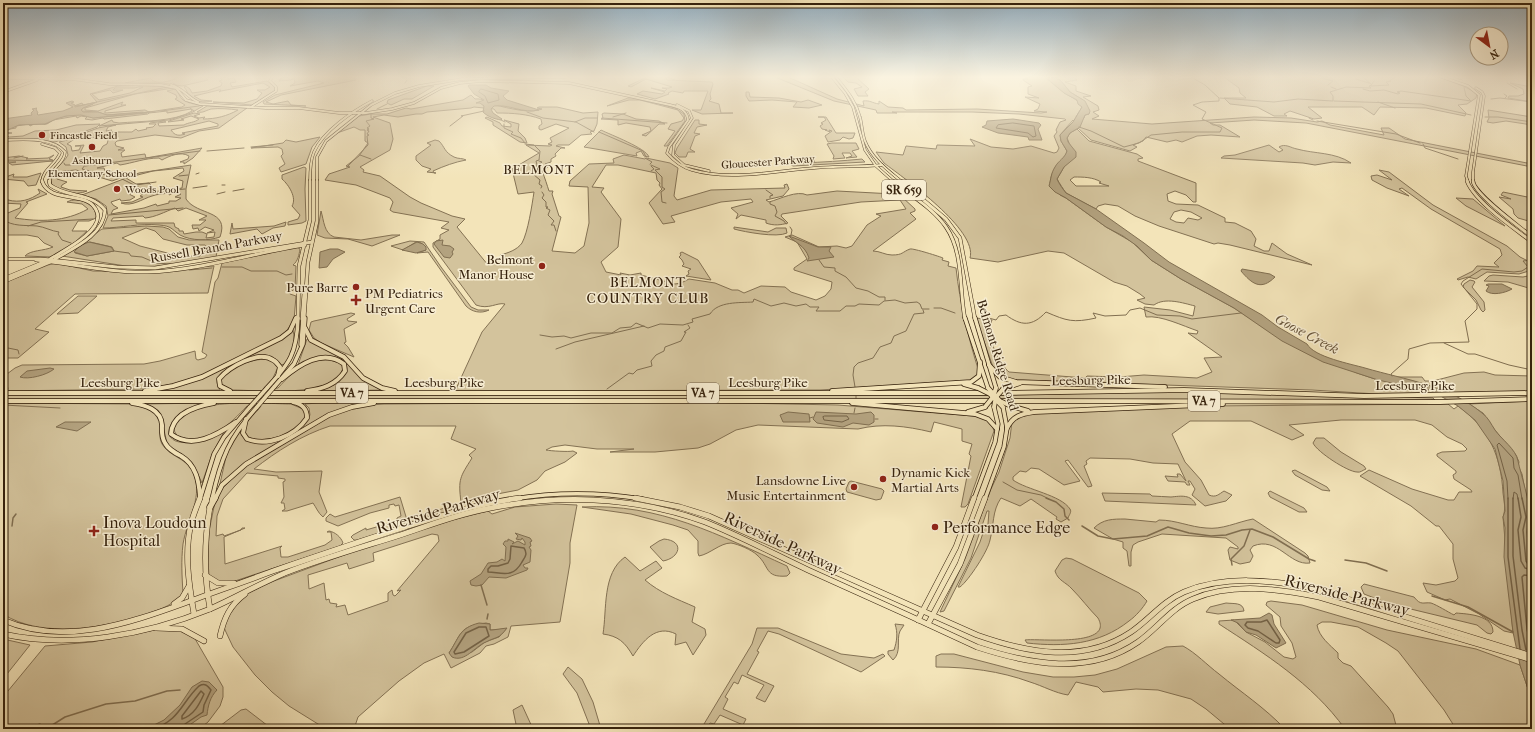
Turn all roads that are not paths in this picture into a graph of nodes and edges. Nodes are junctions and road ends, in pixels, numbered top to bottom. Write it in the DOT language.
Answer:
graph roads {
  1 [pos="339,111"];
  2 [pos="368,111"];
  3 [pos="381,111"];
  4 [pos="684,111"];
  5 [pos="689,111"];
  6 [pos="854,111"];
  7 [pos="859,111"];
  8 [pos="1476,111"];
  9 [pos="1482,111"];
  10 [pos="354,112"];
  11 [pos="360,112"];
  12 [pos="3,141"];
  13 [pos="878,164"];
  14 [pos="1532,237"];
  15 [pos="1532,242"];
  16 [pos="312,243"];
  17 [pos="305,244"];
  18 [pos="3,260"];
  19 [pos="50,260"];
  20 [pos="55,260"];
  21 [pos="46,261"];
  22 [pos="3,280"];
  23 [pos="298,290"];
  24 [pos="297,318"];
  25 [pos="305,328"];
  26 [pos="301,351"];
  27 [pos="980,362"];
  28 [pos="989,365"];
  29 [pos="278,376"];
  30 [pos="282,379"];
  31 [pos="958,383"];
  32 [pos="1028,383"];
  33 [pos="988,388"];
  34 [pos="996,388"];
  35 [pos="1214,390"];
  36 [pos="3,393"];
  37 [pos="116,393"];
  38 [pos="242,393"];
  39 [pos="286,393"];
  40 [pos="417,393"];
  41 [pos="787,393"];
  42 [pos="1532,393"];
  43 [pos="995,397"];
  44 [pos="1532,399"];
  45 [pos="3,400"];
  46 [pos="115,400"];
  47 [pos="234,401"];
  48 [pos="282,401"];
  49 [pos="396,401"];
  50 [pos="826,401"];
  51 [pos="1293,401"];
  52 [pos="994,407"];
  53 [pos="1003,407"];
  54 [pos="1034,412"];
  55 [pos="961,413"];
  56 [pos="246,419"];
  57 [pos="236,422"];
  58 [pos="1008,428"];
  59 [pos="998,429"];
  60 [pos="200,497"];
  61 [pos="210,507"];
  62 [pos="205,576"];
  63 [pos="242,582"];
  64 [pos="260,584"];
  65 [pos="190,586"];
  66 [pos="207,594"];
  67 [pos="192,599"];
  68 [pos="210,609"];
  69 [pos="163,610"];
  70 [pos="923,611"];
  71 [pos="194,614"];
  72 [pos="934,616"];
  73 [pos="3,620"];
  74 [pos="918,620"];
  75 [pos="928,624"];
  76 [pos="141,630"];
  77 [pos="3,634"];
  78 [pos="220,636"];
  79 [pos="204,641"];
  80 [pos="1487,644"];
  81 [pos="1532,656"];
  82 [pos="1532,660"];
  1 -- 10 [label="main road, Gloucester Parkway"];
  2 -- 11 [label="main road, Gloucester Parkway"];
  3 -- 11 [label="main road, Gloucester Parkway"];
  4 -- 13 [label="main road, Gloucester Parkway"];
  5 -- 13 [label="main road, Gloucester Parkway"];
  6 -- 13 [label="main road, Belmont Ridge Road / SR 659"];
  7 -- 13 [label="main road, Belmont Ridge Road / SR 659"];
  8 -- 15 [label="main road"];
  9 -- 14 [label="main road"];
  10 -- 11 [label="main road, Gloucester Parkway"];
  10 -- 17 [label="main road"];
  11 -- 16 [label="main road"];
  12 -- 19 [label="main road"];
  12 -- 20 [label="main road"];
  13 -- 27 [label="main road, Belmont Ridge Road / SR 659"];
  13 -- 28 [label="main road, Belmont Ridge Road / SR 659"];
  16 -- 17 [label="main road, Russell Branch Parkway"];
  16 -- 25 [label="main road"];
  17 -- 19 [label="main road, Russell Branch Parkway"];
  17 -- 20 [label="main road, Russell Branch Parkway"];
  17 -- 23 [label="main road"];
  18 -- 19 [label="main road, Russell Branch Parkway"];
  18 -- 21 [label="main road, Russell Branch Parkway"];
  19 -- 20 [label="main road"];
  19 -- 21 [label="main road, Russell Branch Parkway"];
  19 -- 22 [label="main road"];
  21 -- 22 [label="main road"];
  23 -- 24 [label="main road"];
  23 -- 26 [label="main road"];
  24 -- 29 [label="main road"];
  24 -- 37 [label="highway"];
  25 -- 26 [label="main road"];
  25 -- 40 [label="highway"];
  26 -- 30 [label="main road"];
  27 -- 31 [label="highway"];
  27 -- 33 [label="main road, Belmont Ridge Road / SR 659"];
  28 -- 32 [label="highway"];
  28 -- 34 [label="main road, Belmont Ridge Road / SR 659"];
  29 -- 38 [label="highway"];
  29 -- 57 [label="main road, bridge"];
  30 -- 39 [label="highway"];
  30 -- 56 [label="main road, bridge"];
  31 -- 41 [label="highway"];
  31 -- 43 [label="highway, bridge"];
  32 -- 35 [label="highway"];
  32 -- 43 [label="highway, bridge"];
  33 -- 43 [label="highway, bridge"];
  34 -- 43 [label="highway, bridge"];
  35 -- 41 [label="highway, Leesburg Pike / VA 7"];
  35 -- 42 [label="highway, Leesburg Pike / VA 7"];
  36 -- 37 [label="highway, Leesburg Pike / VA 7"];
  37 -- 38 [label="highway, Leesburg Pike / VA 7"];
  38 -- 39 [label="highway, Leesburg Pike / VA 7"];
  39 -- 40 [label="highway, Leesburg Pike / VA 7"];
  40 -- 41 [label="highway, Leesburg Pike / VA 7"];
  43 -- 52 [label="highway, bridge"];
  43 -- 53 [label="highway, bridge"];
  43 -- 54 [label="highway, bridge"];
  43 -- 55 [label="highway, bridge"];
  44 -- 51 [label="highway, Leesburg Pike / VA 7"];
  45 -- 46 [label="highway, Leesburg Pike / VA 7"];
  46 -- 47 [label="highway, Leesburg Pike / VA 7"];
  46 -- 60 [label="highway"];
  47 -- 48 [label="highway, Leesburg Pike / VA 7"];
  47 -- 57 [label="highway"];
  48 -- 49 [label="highway, Leesburg Pike / VA 7"];
  48 -- 56 [label="highway"];
  49 -- 50 [label="highway, Leesburg Pike / VA 7"];
  49 -- 61 [label="highway"];
  50 -- 51 [label="highway, Leesburg Pike / VA 7"];
  50 -- 55 [label="highway"];
  51 -- 54 [label="highway"];
  52 -- 59 [label="main road, Belmont Ridge Road"];
  53 -- 58 [label="main road, Belmont Ridge Road"];
  54 -- 58 [label="highway"];
  55 -- 59 [label="highway"];
  56 -- 61 [label="main road"];
  57 -- 60 [label="main road"];
  58 -- 72 [label="main road, Belmont Ridge Road"];
  59 -- 70 [label="main road, Belmont Ridge Road"];
  60 -- 65 [label="main road"];
  61 -- 62 [label="main road"];
  62 -- 63 [label="main road"];
  62 -- 66 [label="main road"];
  63 -- 66 [label="main road, Riverside Parkway"];
  63 -- 70 [label="main road, Riverside Parkway"];
  64 -- 68 [label="main road, Riverside Parkway"];
  64 -- 74 [label="main road, Riverside Parkway"];
  64 -- 78 [label="main road"];
  65 -- 67 [label="main road"];
  65 -- 69 [label="main road"];
  66 -- 67 [label="main road, Riverside Parkway"];
  66 -- 68 [label="main road"];
  67 -- 69 [label="main road, Riverside Parkway"];
  67 -- 71 [label="main road"];
  68 -- 71 [label="main road, Riverside Parkway"];
  69 -- 73 [label="main road, Riverside Parkway"];
  70 -- 72 [label="main road, Riverside Parkway"];
  70 -- 74 [label="main road, Belmont Ridge Road"];
  71 -- 76 [label="main road, Riverside Parkway"];
  72 -- 75 [label="main road, Belmont Ridge Road"];
  72 -- 80 [label="main road, Riverside Parkway"];
  74 -- 75 [label="main road, Riverside Parkway"];
  75 -- 80 [label="main road, Riverside Parkway"];
  76 -- 77 [label="main road, Riverside Parkway"];
  76 -- 79 [label="main road"];
  80 -- 81 [label="main road, Riverside Parkway"];
  80 -- 82 [label="main road, Riverside Parkway"];
}
